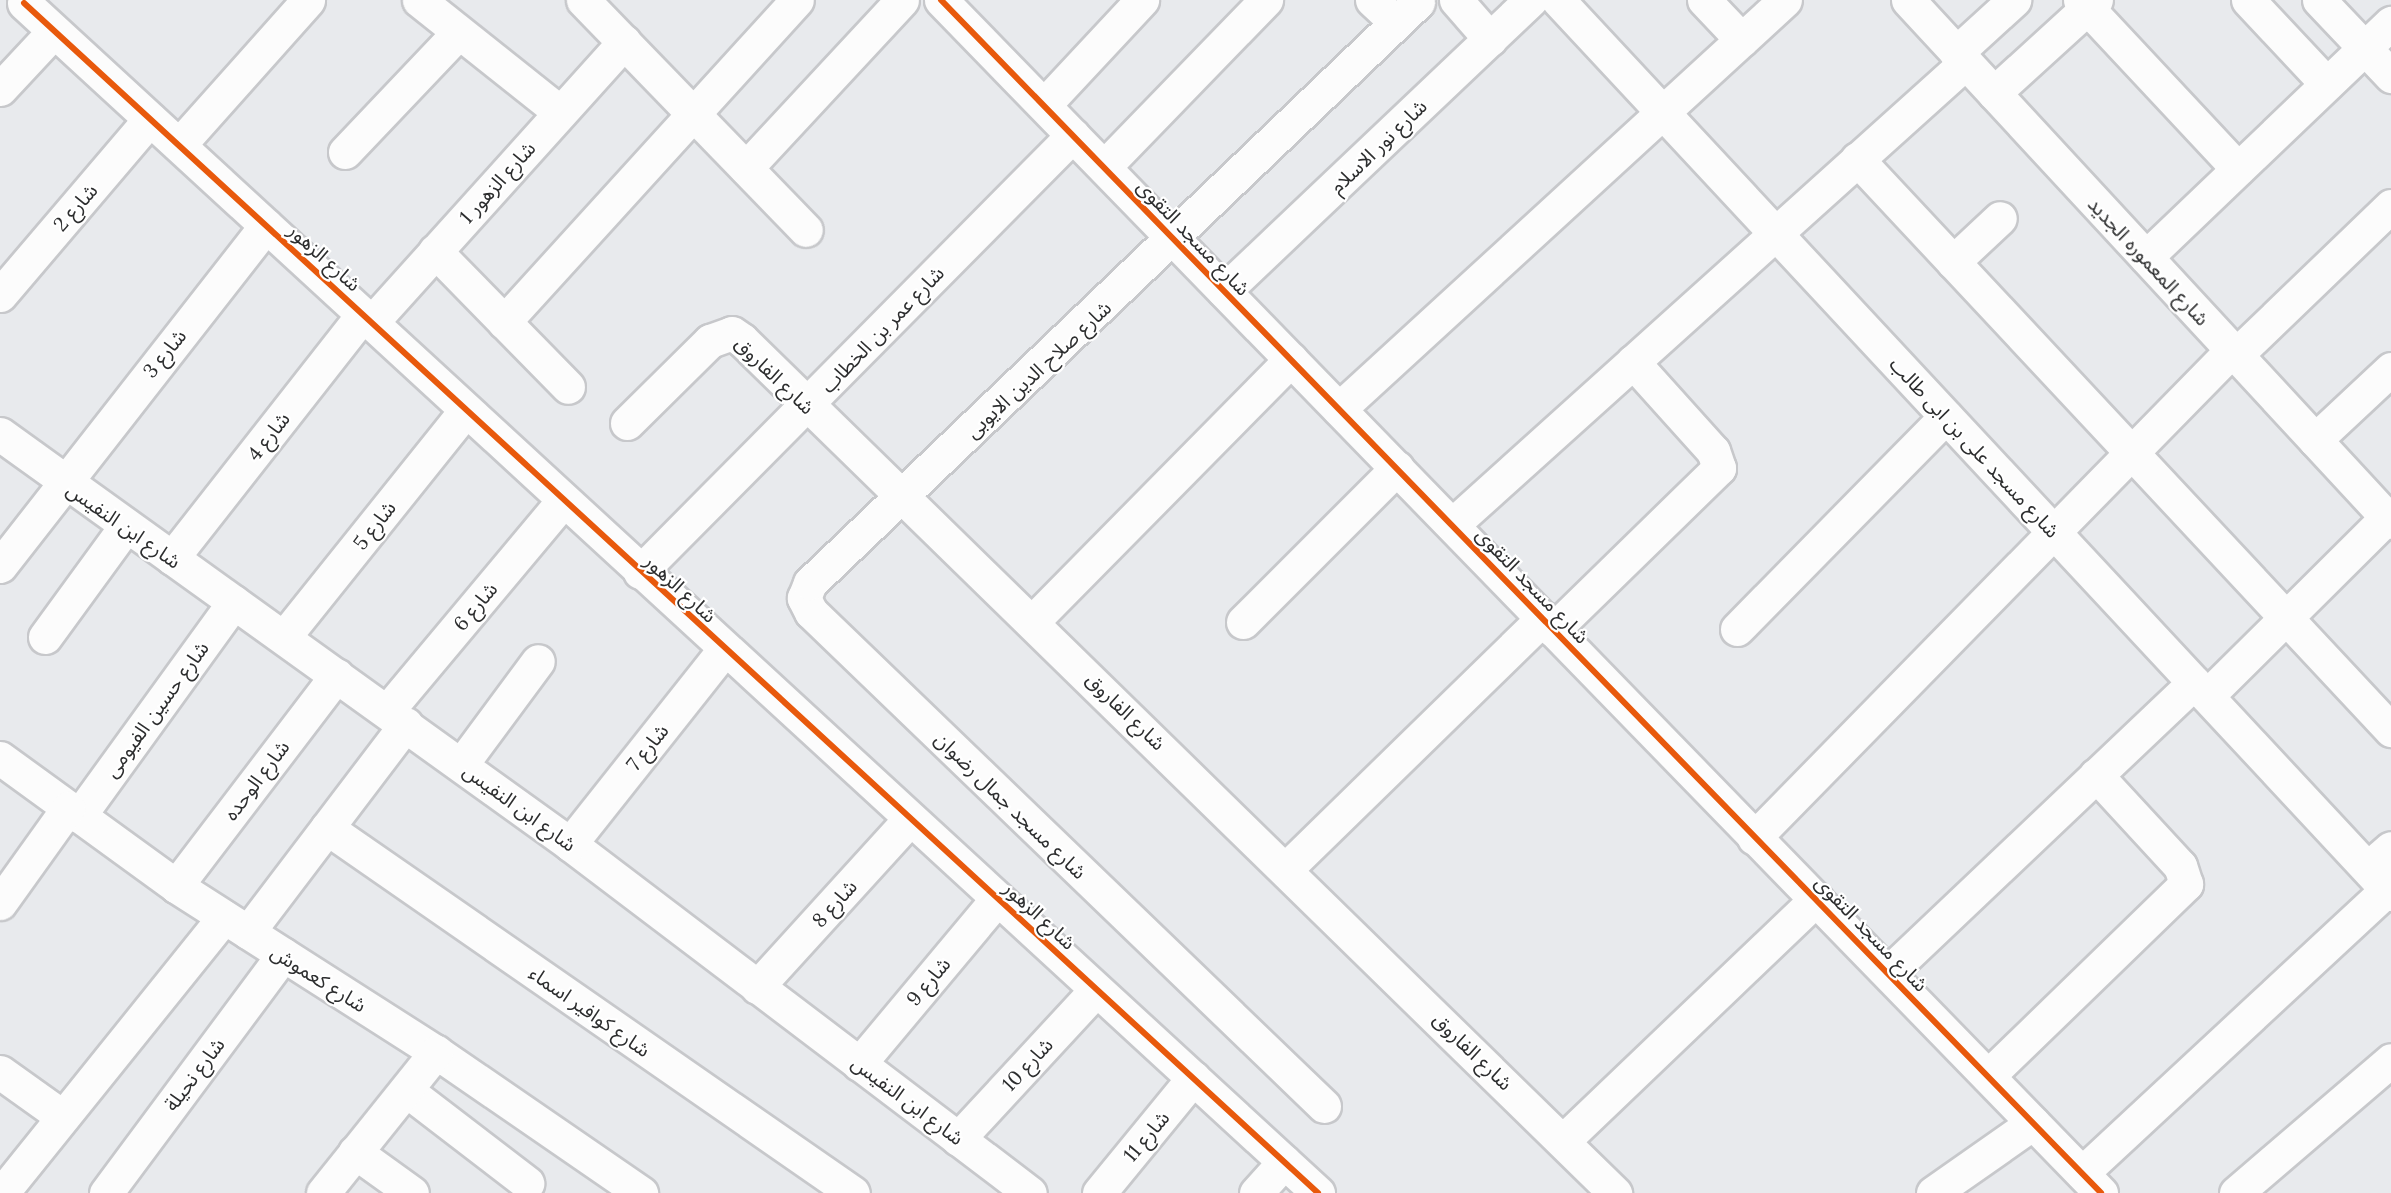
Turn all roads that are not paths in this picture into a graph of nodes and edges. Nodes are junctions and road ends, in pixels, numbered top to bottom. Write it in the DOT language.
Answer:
graph roads {
  1 [pos="308,0"];
  2 [pos="419,0"];
  3 [pos="583,0"];
  4 [pos="797,0"];
  5 [pos="902,0"];
  6 [pos="942,0"];
  7 [pos="1142,0"];
  8 [pos="1266,0"];
  9 [pos="1372,0"];
  10 [pos="1456,0"];
  11 [pos="1531,0"];
  12 [pos="1558,0"];
  13 [pos="1704,0"];
  14 [pos="1785,0"];
  15 [pos="1908,0"];
  16 [pos="2014,0"];
  17 [pos="2248,0"];
  18 [pos="2319,0"];
  19 [pos="24,3"];
  20 [pos="2088,3"];
  21 [pos="2391,23"];
  22 [pos="54,31"];
  23 [pos="458,33"];
  24 [pos="1490,39"];
  25 [pos="1742,40"];
  26 [pos="624,42"];
  27 [pos="2364,48"];
  28 [pos="1961,58"];
  29 [pos="2391,76"];
  30 [pos="2327,84"];
  31 [pos="0,89"];
  32 [pos="1994,93"];
  33 [pos="1044,105"];
  34 [pos="560,112"];
  35 [pos="1663,112"];
  36 [pos="694,114"];
  37 [pos="150,119"];
  38 [pos="1072,135"];
  39 [pos="179,145"];
  40 [pos="345,152"];
  41 [pos="1857,159"];
  42 [pos="1104,167"];
  43 [pos="746,168"];
  44 [pos="2238,169"];
  45 [pos="2391,206"];
  46 [pos="2000,218"];
  47 [pos="266,225"];
  48 [pos="806,230"];
  49 [pos="1775,233"];
  50 [pos="1175,240"];
  51 [pos="435,251"];
  52 [pos="2145,257"];
  53 [pos="1953,262"];
  54 [pos="1224,291"];
  55 [pos="0,295"];
  56 [pos="367,318"];
  57 [pos="504,322"];
  58 [pos="2234,352"];
  59 [pos="1291,359"];
  60 [pos="1633,362"];
  61 [pos="2391,369"];
  62 [pos="568,387"];
  63 [pos="808,405"];
  64 [pos="1339,409"];
  65 [pos="464,412"];
  66 [pos="1946,416"];
  67 [pos="627,423"];
  68 [pos="0,434"];
  69 [pos="2315,440"];
  70 [pos="2132,453"];
  71 [pos="1397,468"];
  72 [pos="62,481"];
  73 [pos="901,498"];
  74 [pos="563,501"];
  75 [pos="2389,520"];
  76 [pos="1452,525"];
  77 [pos="126,526"];
  78 [pos="2054,532"];
  79 [pos="172,558"];
  80 [pos="0,566"];
  81 [pos="640,572"];
  82 [pos="234,602"];
  83 [pos="2286,618"];
  84 [pos="1034,621"];
  85 [pos="1243,622"];
  86 [pos="1548,624"];
  87 [pos="1737,629"];
  88 [pos="45,637"];
  89 [pos="284,638"];
  90 [pos="724,650"];
  91 [pos="538,661"];
  92 [pos="337,675"];
  93 [pos="2200,689"];
  94 [pos="397,717"];
  95 [pos="2391,730"];
  96 [pos="461,765"];
  97 [pos="3,766"];
  98 [pos="2096,775"];
  99 [pos="73,812"];
  100 [pos="910,819"];
  101 [pos="327,828"];
  102 [pos="1754,838"];
  103 [pos="570,844"];
  104 [pos="1287,868"];
  105 [pos="2384,875"];
  106 [pos="176,885"];
  107 [pos="997,899"];
  108 [pos="1816,899"];
  109 [pos="0,903"];
  110 [pos="236,924"];
  111 [pos="283,955"];
  112 [pos="1888,973"];
  113 [pos="757,987"];
  114 [pos="1096,990"];
  115 [pos="436,1052"];
  116 [pos="2391,1060"];
  117 [pos="859,1064"];
  118 [pos="0,1072"];
  119 [pos="1988,1076"];
  120 [pos="1193,1078"];
  121 [pos="406,1090"];
  122 [pos="1324,1106"];
  123 [pos="63,1117"];
  124 [pos="2033,1122"];
  125 [pos="958,1138"];
  126 [pos="1564,1140"];
  127 [pos="356,1152"];
  128 [pos="1284,1162"];
  129 [pos="2092,1183"];
  130 [pos="527,1184"];
  131 [pos="637,1192"];
  132 [pos="2,1193"];
  133 [pos="106,1193"];
  134 [pos="323,1193"];
  135 [pos="412,1193"];
  136 [pos="853,1193"];
  137 [pos="1030,1193"];
  138 [pos="1099,1193"];
  139 [pos="1256,1193"];
  140 [pos="1318,1193"];
  141 [pos="1615,1193"];
  142 [pos="1933,1193"];
  143 [pos="2236,1193"];
  1 -- 39 [label="street"];
  2 -- 23 [label="street"];
  3 -- 26 [label="street"];
  4 -- 36 [label="street"];
  5 -- 43 [label="street"];
  6 -- 33 [label="street, شارع مسجد التقوى"];
  7 -- 33 [label="street"];
  8 -- 42 [label="street"];
  9 -- 50 [label="street, شارع صلاح الدين الايوبى"];
  10 -- 24 [label="street"];
  11 -- 24 [label="street, شارع نور الاسلام"];
  12 -- 35 [label="street, شارع مسجد على بن ابى طالب"];
  13 -- 25 [label="street"];
  14 -- 25 [label="street"];
  15 -- 28 [label="street, شارع المعموره الجديد"];
  16 -- 28 [label="street"];
  17 -- 30 [label="street"];
  18 -- 27 [label="street"];
  19 -- 22 [label="street, شارع الزهور"];
  20 -- 32 [label="street"];
  20 -- 44 [label="street"];
  21 -- 27 [label="street"];
  22 -- 31 [label="street"];
  22 -- 37 [label="street, شارع الزهور"];
  23 -- 34 [label="street"];
  23 -- 40 [label="street"];
  24 -- 54 [label="street, شارع نور الاسلام"];
  25 -- 35 [label="street"];
  26 -- 34 [label="street, شارع الزهور 1"];
  26 -- 36 [label="street"];
  27 -- 29 [label="street"];
  27 -- 30 [label="street"];
  28 -- 32 [label="street, شارع المعموره الجديد"];
  28 -- 41 [label="street"];
  30 -- 44 [label="street"];
  32 -- 52 [label="street, شارع المعموره الجديد"];
  33 -- 38 [label="street, شارع مسجد التقوى"];
  34 -- 51 [label="street, شارع الزهور 1"];
  35 -- 49 [label="street, شارع مسجد على بن ابى طالب"];
  35 -- 64 [label="street"];
  36 -- 43 [label="street"];
  36 -- 57 [label="street"];
  37 -- 39 [label="street, شارع الزهور"];
  37 -- 55 [label="street, شارع 2"];
  38 -- 42 [label="street, شارع مسجد التقوى"];
  38 -- 63 [label="street, شارع عمر بن الخطاب"];
  39 -- 47 [label="street, شارع الزهور"];
  41 -- 49 [label="street"];
  41 -- 53 [label="street"];
  42 -- 50 [label="street, شارع مسجد التقوى"];
  43 -- 48 [label="street"];
  44 -- 52 [label="street"];
  45 -- 58 [label="street"];
  46 -- 53 [label="street"];
  47 -- 56 [label="street, شارع الزهور"];
  47 -- 72 [label="street, شارع 3"];
  49 -- 60 [label="street"];
  49 -- 66 [label="street, شارع مسجد على بن ابى طالب"];
  50 -- 54 [label="street, شارع مسجد التقوى"];
  50 -- 73 [label="street, شارع صلاح الدين الايوبى"];
  51 -- 56 [label="street, شارع الزهور 1"];
  51 -- 57 [label="street"];
  52 -- 58 [label="street, شارع المعموره الجديد"];
  53 -- 70 [label="street"];
  54 -- 59 [label="street, شارع مسجد التقوى"];
  56 -- 65 [label="street, شارع الزهور"];
  56 -- 79 [label="street, شارع 4"];
  57 -- 62 [label="street"];
  58 -- 69 [label="street, شارع المعموره الجديد"];
  58 -- 70 [label="street"];
  59 -- 64 [label="street, شارع مسجد التقوى"];
  59 -- 84 [label="street"];
  60 -- 76 [label="street"];
  60 -- 86 [label="street"];
  61 -- 69 [label="street"];
  63 -- 67 [label="street, شارع الفاروق"];
  63 -- 73 [label="street, شارع الفاروق"];
  63 -- 81 [label="street, شارع عمر بن الخطاب"];
  64 -- 71 [label="street, شارع مسجد التقوى"];
  65 -- 74 [label="street, شارع الزهور"];
  65 -- 89 [label="street, شارع 5"];
  66 -- 78 [label="street, شارع مسجد على بن ابى طالب"];
  66 -- 87 [label="street"];
  68 -- 72 [label="street, شارع ابن النفيس"];
  69 -- 75 [label="street, شارع المعموره الجديد"];
  70 -- 78 [label="street"];
  70 -- 83 [label="street"];
  71 -- 76 [label="street, شارع مسجد التقوى"];
  71 -- 85 [label="street"];
  72 -- 77 [label="street, شارع ابن النفيس"];
  72 -- 80 [label="street, شارع 3"];
  73 -- 84 [label="street, شارع الفاروق"];
  73 -- 122 [label="street, شارع مسجد جمال رضوان"];
  74 -- 81 [label="street, شارع الزهور"];
  74 -- 94 [label="street, شارع 6"];
  75 -- 83 [label="street"];
  76 -- 86 [label="street, شارع مسجد التقوى"];
  77 -- 79 [label="street, شارع ابن النفيس"];
  77 -- 88 [label="street"];
  78 -- 93 [label="street, شارع مسجد على بن ابى طالب"];
  78 -- 102 [label="street"];
  79 -- 82 [label="street, شارع ابن النفيس"];
  81 -- 90 [label="street, شارع الزهور"];
  82 -- 89 [label="street, شارع ابن النفيس"];
  82 -- 99 [label="street, شارع حسين الفيومى"];
  83 -- 93 [label="street"];
  83 -- 95 [label="street"];
  84 -- 104 [label="street, شارع الفاروق"];
  86 -- 102 [label="street, شارع مسجد التقوى"];
  86 -- 104 [label="street"];
  89 -- 92 [label="street, شارع ابن النفيس"];
  90 -- 100 [label="street, شارع الزهور"];
  90 -- 103 [label="street, شارع 7"];
  91 -- 96 [label="street"];
  92 -- 94 [label="street, شارع ابن النفيس"];
  92 -- 106 [label="street, شارع الوحده"];
  93 -- 98 [label="street"];
  93 -- 105 [label="street, شارع مسجد على بن ابى طالب"];
  94 -- 96 [label="street, شارع ابن النفيس"];
  94 -- 101 [label="street, شارع 6"];
  96 -- 103 [label="street, شارع ابن النفيس"];
  97 -- 99 [label="street, شارع كعموش"];
  98 -- 112 [label="street"];
  98 -- 119 [label="street"];
  99 -- 106 [label="street, شارع كعموش"];
  99 -- 109 [label="street, شارع حسين الفيومى"];
  100 -- 107 [label="street, شارع الزهور"];
  100 -- 113 [label="street, شارع 8"];
  101 -- 110 [label="street, شارع 6"];
  101 -- 136 [label="street, شارع كوافير اسماء"];
  102 -- 108 [label="street, شارع مسجد التقوى"];
  103 -- 113 [label="street, شارع ابن النفيس"];
  104 -- 126 [label="street, شارع الفاروق"];
  105 -- 129 [label="street"];
  106 -- 110 [label="street, شارع كعموش"];
  107 -- 114 [label="street, شارع الزهور"];
  107 -- 117 [label="street, شارع 9"];
  108 -- 112 [label="street, شارع مسجد التقوى"];
  108 -- 126 [label="street"];
  110 -- 111 [label="street, شارع كعموش"];
  110 -- 123 [label="street, شارع 6"];
  111 -- 115 [label="street, شارع كعموش"];
  111 -- 133 [label="street, شارع نحيلة"];
  112 -- 119 [label="street, شارع مسجد التقوى"];
  113 -- 117 [label="street, شارع ابن النفيس"];
  114 -- 120 [label="street, شارع الزهور"];
  114 -- 125 [label="street, شارع 10"];
  115 -- 121 [label="street"];
  115 -- 131 [label="street, شارع كعموش"];
  116 -- 143 [label="street"];
  117 -- 125 [label="street, شارع ابن النفيس"];
  118 -- 123 [label="street"];
  119 -- 124 [label="street, شارع مسجد التقوى"];
  120 -- 128 [label="street, شارع الزهور"];
  120 -- 138 [label="street, شارع 11"];
  121 -- 127 [label="street"];
  121 -- 130 [label="street"];
  123 -- 132 [label="street, شارع 6"];
  124 -- 129 [label="street, شارع مسجد التقوى"];
  124 -- 142 [label="street"];
  125 -- 137 [label="street, شارع ابن النفيس"];
  126 -- 141 [label="street, شارع الفاروق"];
  127 -- 134 [label="street"];
  127 -- 135 [label="street"];
  128 -- 139 [label="street"];
  128 -- 140 [label="street, شارع الزهور"];
}
